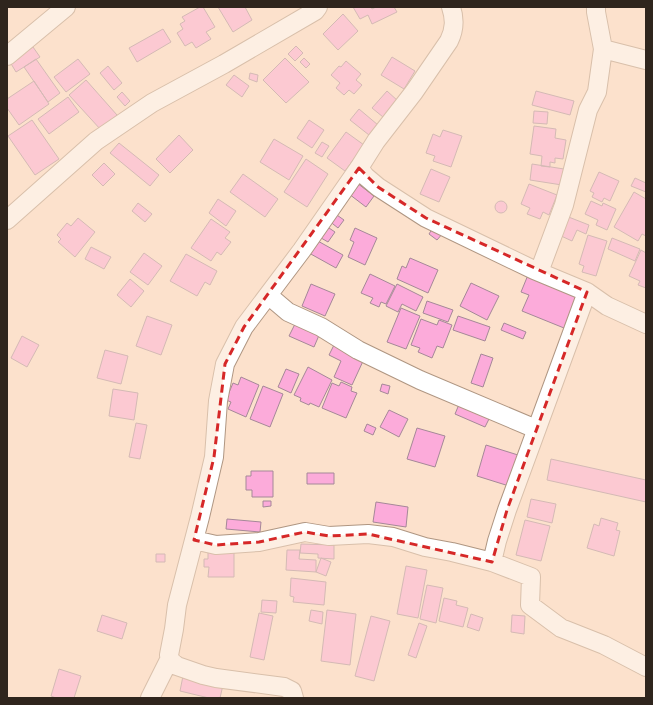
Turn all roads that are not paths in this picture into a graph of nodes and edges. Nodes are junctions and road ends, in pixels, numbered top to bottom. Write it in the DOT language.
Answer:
graph roads {
  1 [pos="66,7"];
  2 [pos="318,7"];
  3 [pos="451,7"];
  4 [pos="596,7"];
  5 [pos="603,48"];
  6 [pos="7,56"];
  7 [pos="646,60"];
  8 [pos="359,168"];
  9 [pos="7,220"];
  10 [pos="539,272"];
  11 [pos="587,292"];
  12 [pos="268,295"];
  13 [pos="646,324"];
  14 [pos="536,430"];
  15 [pos="194,540"];
  16 [pos="492,562"];
  17 [pos="170,658"];
  18 [pos="646,667"];
  19 [pos="150,698"];
  20 [pos="294,698"];
  1 -- 6 [label="street"];
  2 -- 9 [label="street"];
  3 -- 8 [label="street"];
  4 -- 5 [label="street"];
  5 -- 7 [label="street"];
  5 -- 10 [label="street"];
  8 -- 10 [label="street"];
  8 -- 12 [label="street"];
  10 -- 11 [label="street"];
  11 -- 13 [label="street"];
  11 -- 14 [label="street"];
  12 -- 14 [label="street"];
  12 -- 15 [label="street"];
  14 -- 16 [label="street"];
  15 -- 16 [label="street"];
  15 -- 17 [label="street"];
  16 -- 18 [label="street"];
  17 -- 19 [label="street"];
  17 -- 20 [label="street"];
}
